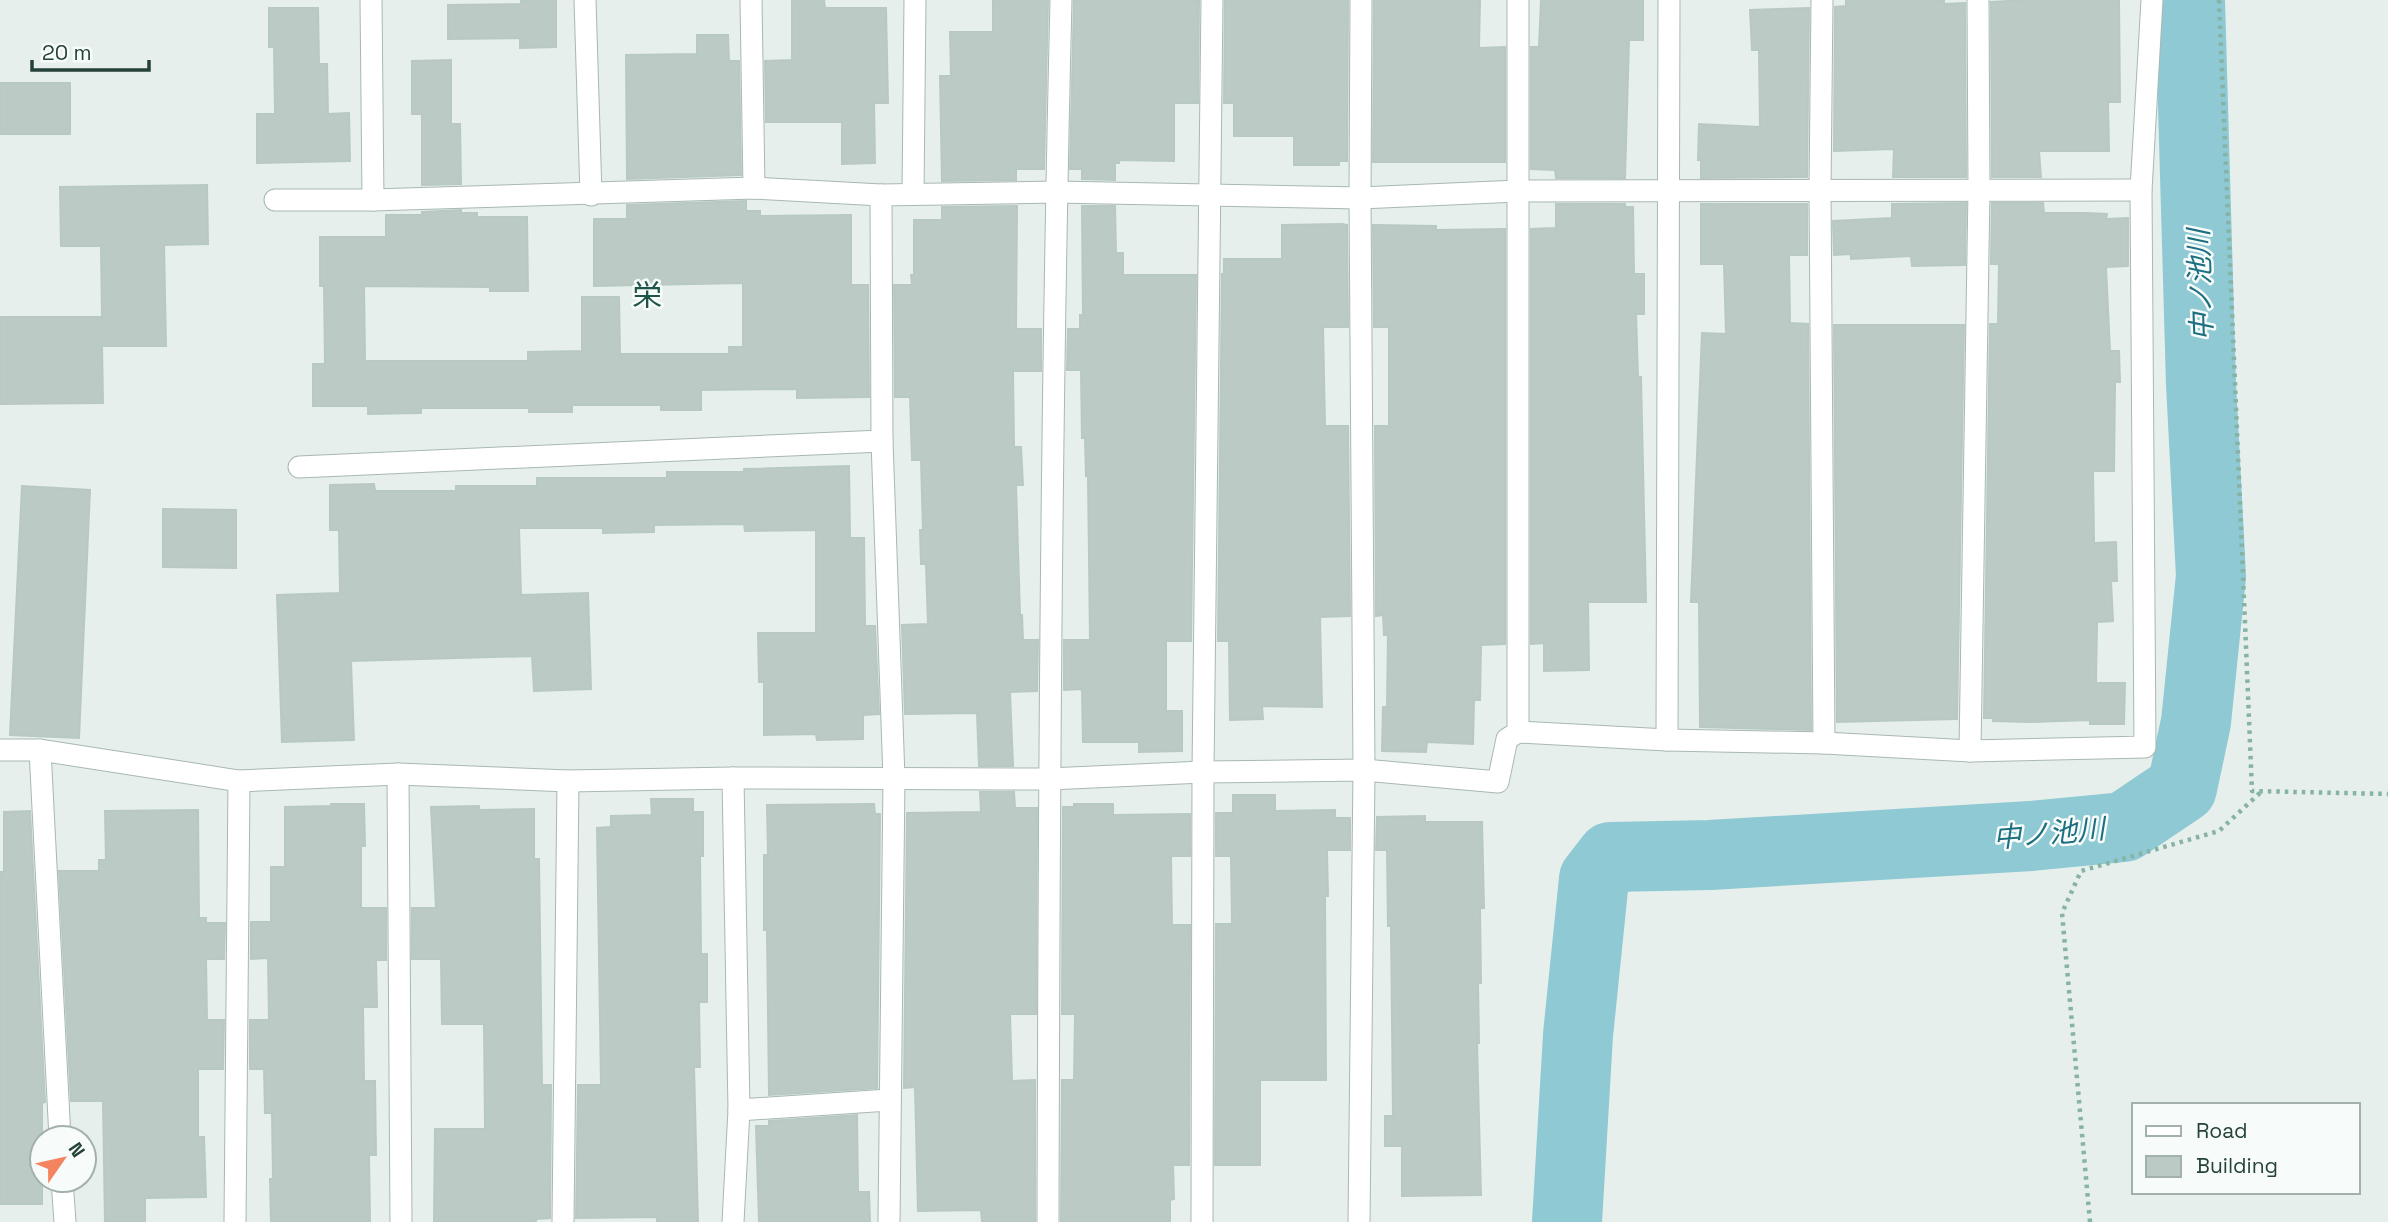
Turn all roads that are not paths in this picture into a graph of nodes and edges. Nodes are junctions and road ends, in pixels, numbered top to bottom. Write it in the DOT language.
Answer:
graph roads {
  1 [pos="371,0"];
  2 [pos="585,0"];
  3 [pos="751,0"];
  4 [pos="915,0"];
  5 [pos="1061,0"];
  6 [pos="1212,0"];
  7 [pos="1362,0"];
  8 [pos="1518,0"];
  9 [pos="1669,0"];
  10 [pos="1822,0"];
  11 [pos="1978,0"];
  12 [pos="2152,0"];
  13 [pos="754,188"];
  14 [pos="1820,189"];
  15 [pos="1979,190"];
  16 [pos="2141,190"];
  17 [pos="1518,191"];
  18 [pos="1669,191"];
  19 [pos="1056,192"];
  20 [pos="913,194"];
  21 [pos="591,195"];
  22 [pos="881,195"];
  23 [pos="1211,197"];
  24 [pos="1360,198"];
  25 [pos="275,200"];
  26 [pos="373,200"];
  27 [pos="882,441"];
  28 [pos="299,467"];
  29 [pos="1518,732"];
  30 [pos="1667,740"];
  31 [pos="1824,743"];
  32 [pos="0,750"];
  33 [pos="40,750"];
  34 [pos="1970,751"];
  35 [pos="1364,770"];
  36 [pos="1203,772"];
  37 [pos="398,774"];
  38 [pos="733,778"];
  39 [pos="894,778"];
  40 [pos="1049,779"];
  41 [pos="239,781"];
  42 [pos="568,781"];
  43 [pos="889,1100"];
  44 [pos="739,1110"];
  45 [pos="59,1124"];
  46 [pos="63,1194"];
  47 [pos="65,1222"];
  48 [pos="235,1222"];
  49 [pos="401,1222"];
  50 [pos="563,1222"];
  51 [pos="733,1222"];
  52 [pos="889,1222"];
  53 [pos="1048,1222"];
  54 [pos="1202,1222"];
  55 [pos="1359,1222"];
  1 -- 26 [label="street"];
  2 -- 21 [label="street"];
  3 -- 13 [label="street"];
  4 -- 20 [label="street"];
  5 -- 19 [label="street"];
  6 -- 23 [label="street"];
  7 -- 24 [label="street"];
  8 -- 17 [label="street"];
  9 -- 18 [label="street"];
  10 -- 14 [label="street"];
  11 -- 15 [label="street"];
  12 -- 16 [label="street"];
  13 -- 21 [label="street"];
  13 -- 22 [label="street"];
  14 -- 15 [label="street"];
  14 -- 18 [label="street"];
  14 -- 31 [label="street"];
  15 -- 16 [label="street"];
  15 -- 34 [label="street"];
  16 -- 34 [label="street"];
  17 -- 18 [label="street"];
  17 -- 24 [label="street"];
  17 -- 29 [label="street"];
  18 -- 30 [label="street"];
  19 -- 20 [label="street"];
  19 -- 23 [label="street"];
  19 -- 40 [label="street"];
  20 -- 22 [label="street"];
  21 -- 26 [label="street"];
  22 -- 27 [label="street"];
  23 -- 24 [label="street"];
  23 -- 36 [label="street"];
  24 -- 35 [label="street"];
  25 -- 26 [label="street"];
  27 -- 28 [label="street"];
  27 -- 39 [label="street"];
  29 -- 30 [label="street"];
  29 -- 35 [label="street"];
  30 -- 31 [label="street"];
  31 -- 34 [label="street"];
  32 -- 33 [label="street"];
  33 -- 41 [label="street"];
  33 -- 45 [label="street"];
  35 -- 36 [label="street"];
  35 -- 55 [label="street"];
  36 -- 40 [label="street"];
  36 -- 54 [label="street"];
  37 -- 41 [label="street"];
  37 -- 42 [label="street"];
  37 -- 49 [label="street"];
  38 -- 39 [label="street"];
  38 -- 42 [label="street"];
  38 -- 44 [label="street"];
  39 -- 40 [label="street"];
  39 -- 43 [label="street"];
  40 -- 53 [label="street"];
  41 -- 48 [label="street"];
  42 -- 50 [label="street"];
  43 -- 44 [label="street"];
  43 -- 52 [label="street"];
  44 -- 51 [label="street"];
  46 -- 47 [label="street"];
}
